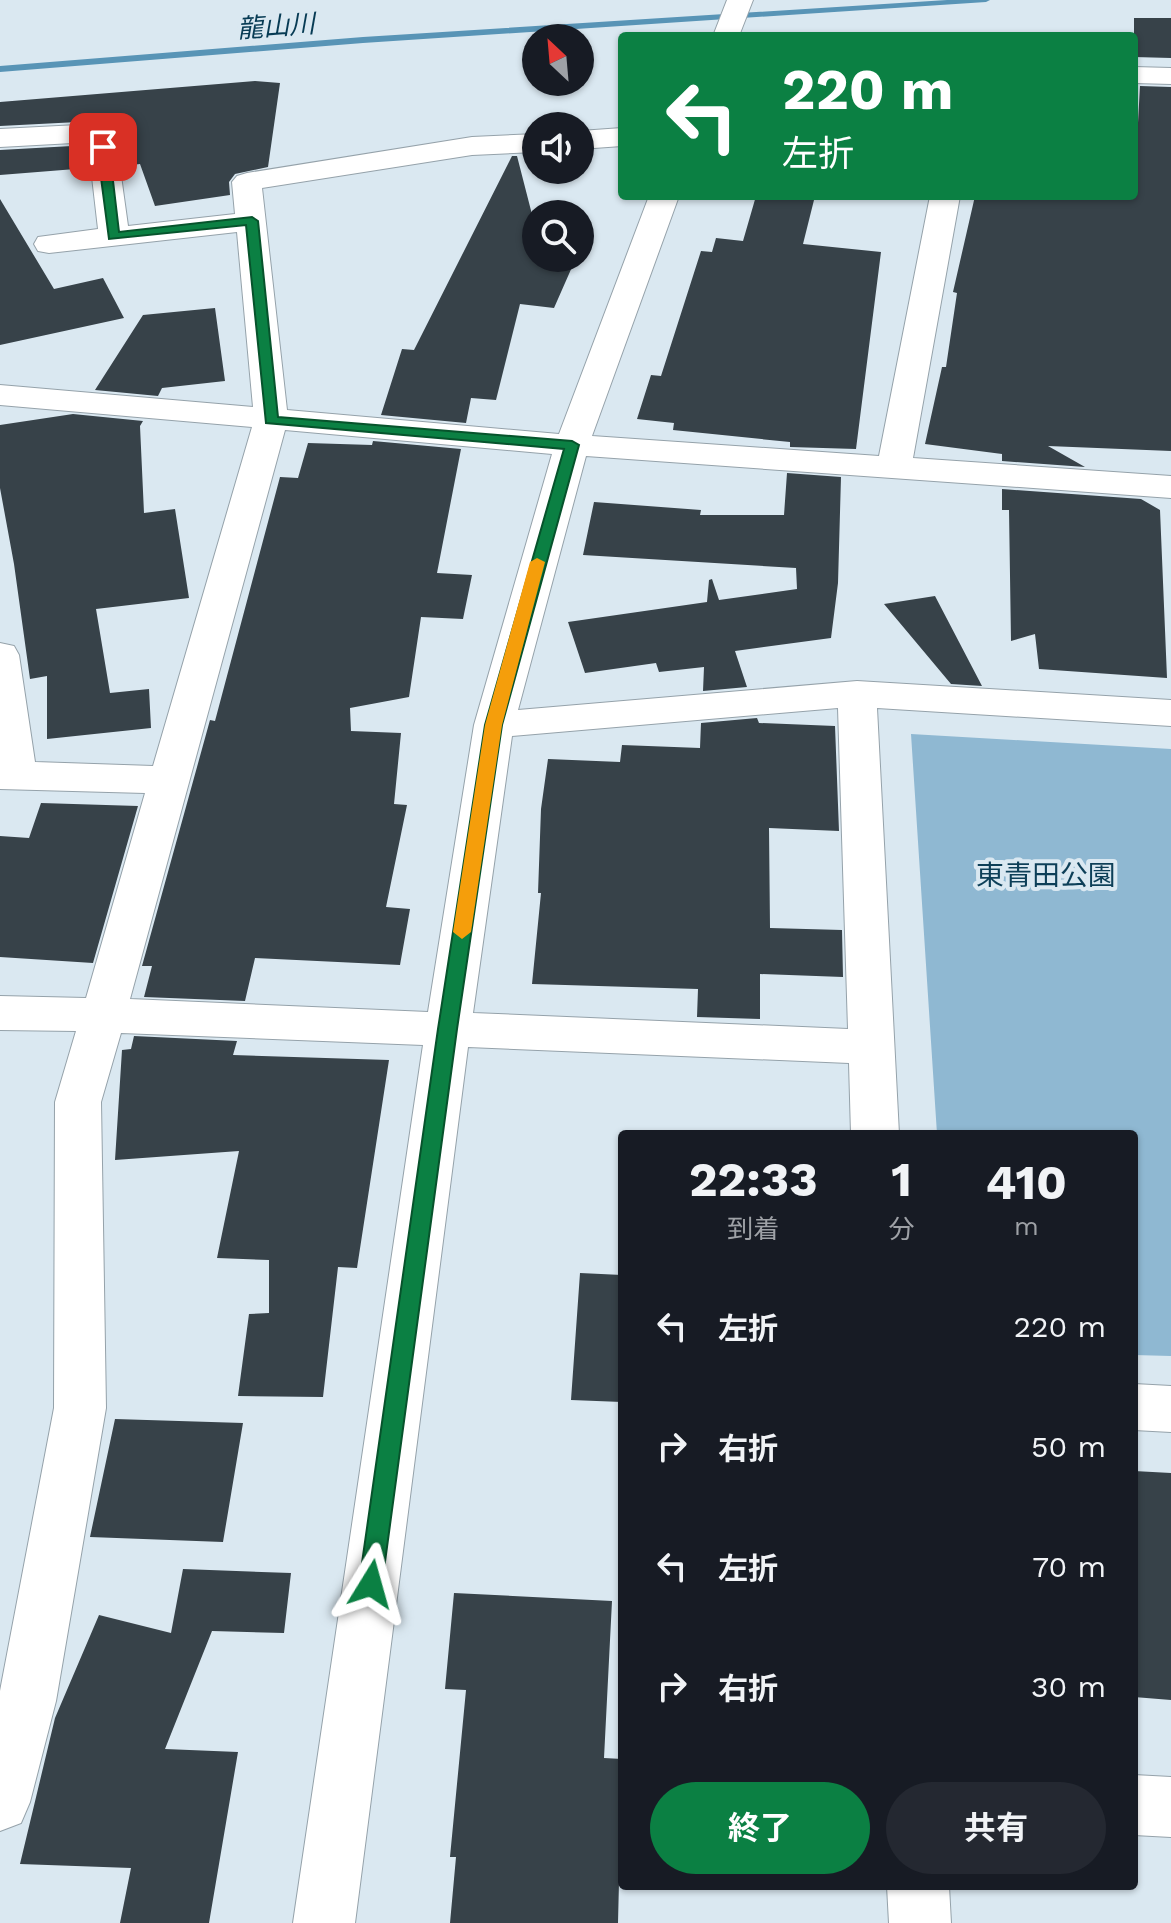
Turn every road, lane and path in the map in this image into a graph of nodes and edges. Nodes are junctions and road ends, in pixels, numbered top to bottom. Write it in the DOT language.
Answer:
graph roads {
  1 [pos="740,0"];
  2 [pos="728,32"];
  3 [pos="1138,75"];
  4 [pos="1171,76"];
  5 [pos="618,137"];
  6 [pos="0,138"];
  7 [pos="594,139"];
  8 [pos="522,144"];
  9 [pos="663,200"];
  10 [pos="944,200"];
  11 [pos="252,221"];
  12 [pos="114,237"];
  13 [pos="49,244"];
  14 [pos="0,395"];
  15 [pos="271,420"];
  16 [pos="572,445"];
  17 [pos="894,469"];
  18 [pos="1171,487"];
  19 [pos="0,655"];
  20 [pos="857,694"];
  21 [pos="1171,713"];
  22 [pos="494,725"];
  23 [pos="9,776"];
  24 [pos="168,780"];
  25 [pos="0,1013"];
  26 [pos="103,1015"];
  27 [pos="448,1029"];
  28 [pos="870,1047"];
  29 [pos="875,1130"];
  30 [pos="1138,1407"];
  31 [pos="1171,1409"];
  32 [pos="0,1802"];
  33 [pos="1138,1805"];
  34 [pos="1171,1807"];
  35 [pos="918,1890"];
  36 [pos="324,1923"];
  37 [pos="920,1923"];
  1 -- 2 [label="street"];
  3 -- 4 [label="street"];
  5 -- 7 [label="street"];
  6 -- 12 [label="street"];
  8 -- 11 [label="street"];
  9 -- 16 [label="street"];
  10 -- 17 [label="street"];
  11 -- 12 [label="street"];
  11 -- 15 [label="street"];
  12 -- 13 [label="street"];
  14 -- 15 [label="street"];
  15 -- 16 [label="street"];
  15 -- 24 [label="street"];
  16 -- 17 [label="street"];
  16 -- 22 [label="street"];
  17 -- 18 [label="street"];
  19 -- 23 [label="street"];
  20 -- 21 [label="street"];
  20 -- 22 [label="street"];
  20 -- 28 [label="street"];
  22 -- 27 [label="street"];
  23 -- 24 [label="street"];
  24 -- 26 [label="street"];
  25 -- 26 [label="street"];
  26 -- 27 [label="street"];
  26 -- 32 [label="street"];
  27 -- 28 [label="street"];
  27 -- 36 [label="street"];
  28 -- 29 [label="street"];
  30 -- 31 [label="street"];
  33 -- 34 [label="street"];
  35 -- 37 [label="street"];
}
